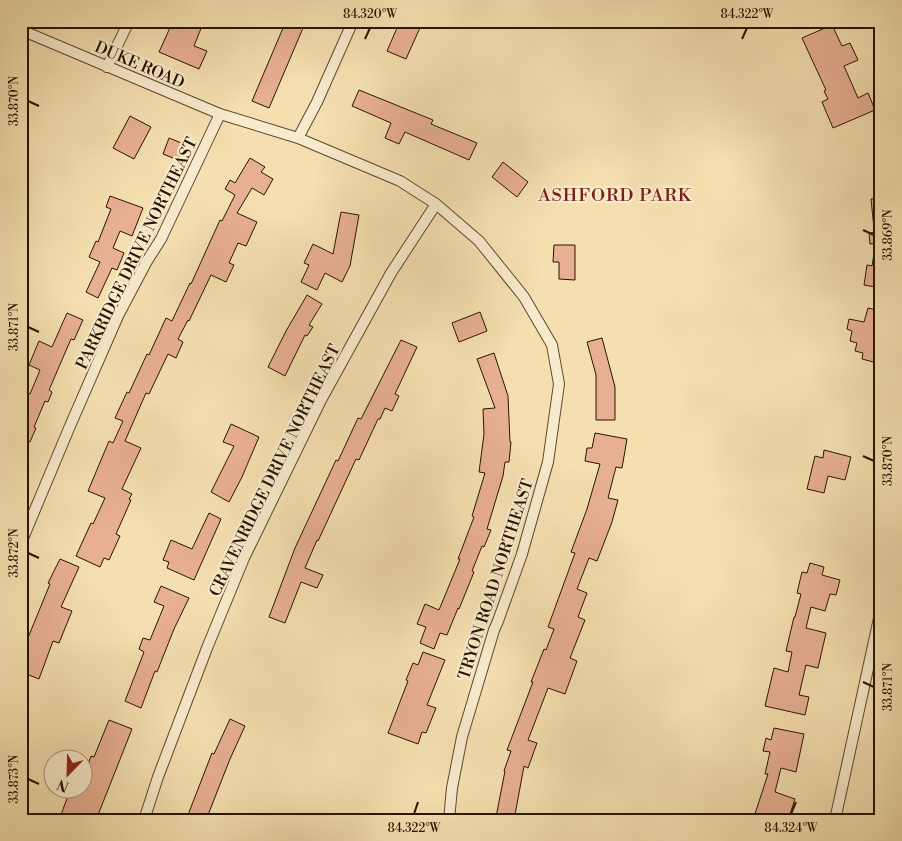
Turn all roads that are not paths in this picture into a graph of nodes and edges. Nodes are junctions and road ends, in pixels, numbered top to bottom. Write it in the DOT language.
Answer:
graph roads {
  1 [pos="129,21"];
  2 [pos="353,21"];
  3 [pos="21,30"];
  4 [pos="107,67"];
  5 [pos="220,114"];
  6 [pos="298,138"];
  7 [pos="436,204"];
  8 [pos="21,543"];
  9 [pos="881,609"];
  10 [pos="144,820"];
  11 [pos="449,820"];
  12 [pos="834,820"];
  1 -- 4 [label="street"];
  2 -- 6 [label="street"];
  3 -- 4 [label="street, DUKE ROAD"];
  4 -- 5 [label="street, DUKE ROAD"];
  5 -- 6 [label="street, TRYON ROAD NORTHEAST"];
  5 -- 8 [label="street, PARKRIDGE DRIVE NORTHEAST"];
  6 -- 7 [label="street, TRYON ROAD NORTHEAST"];
  7 -- 10 [label="street, CRAVENRIDGE DRIVE NORTHEAST"];
  7 -- 11 [label="street, TRYON ROAD NORTHEAST"];
  9 -- 12 [label="street"];
}
